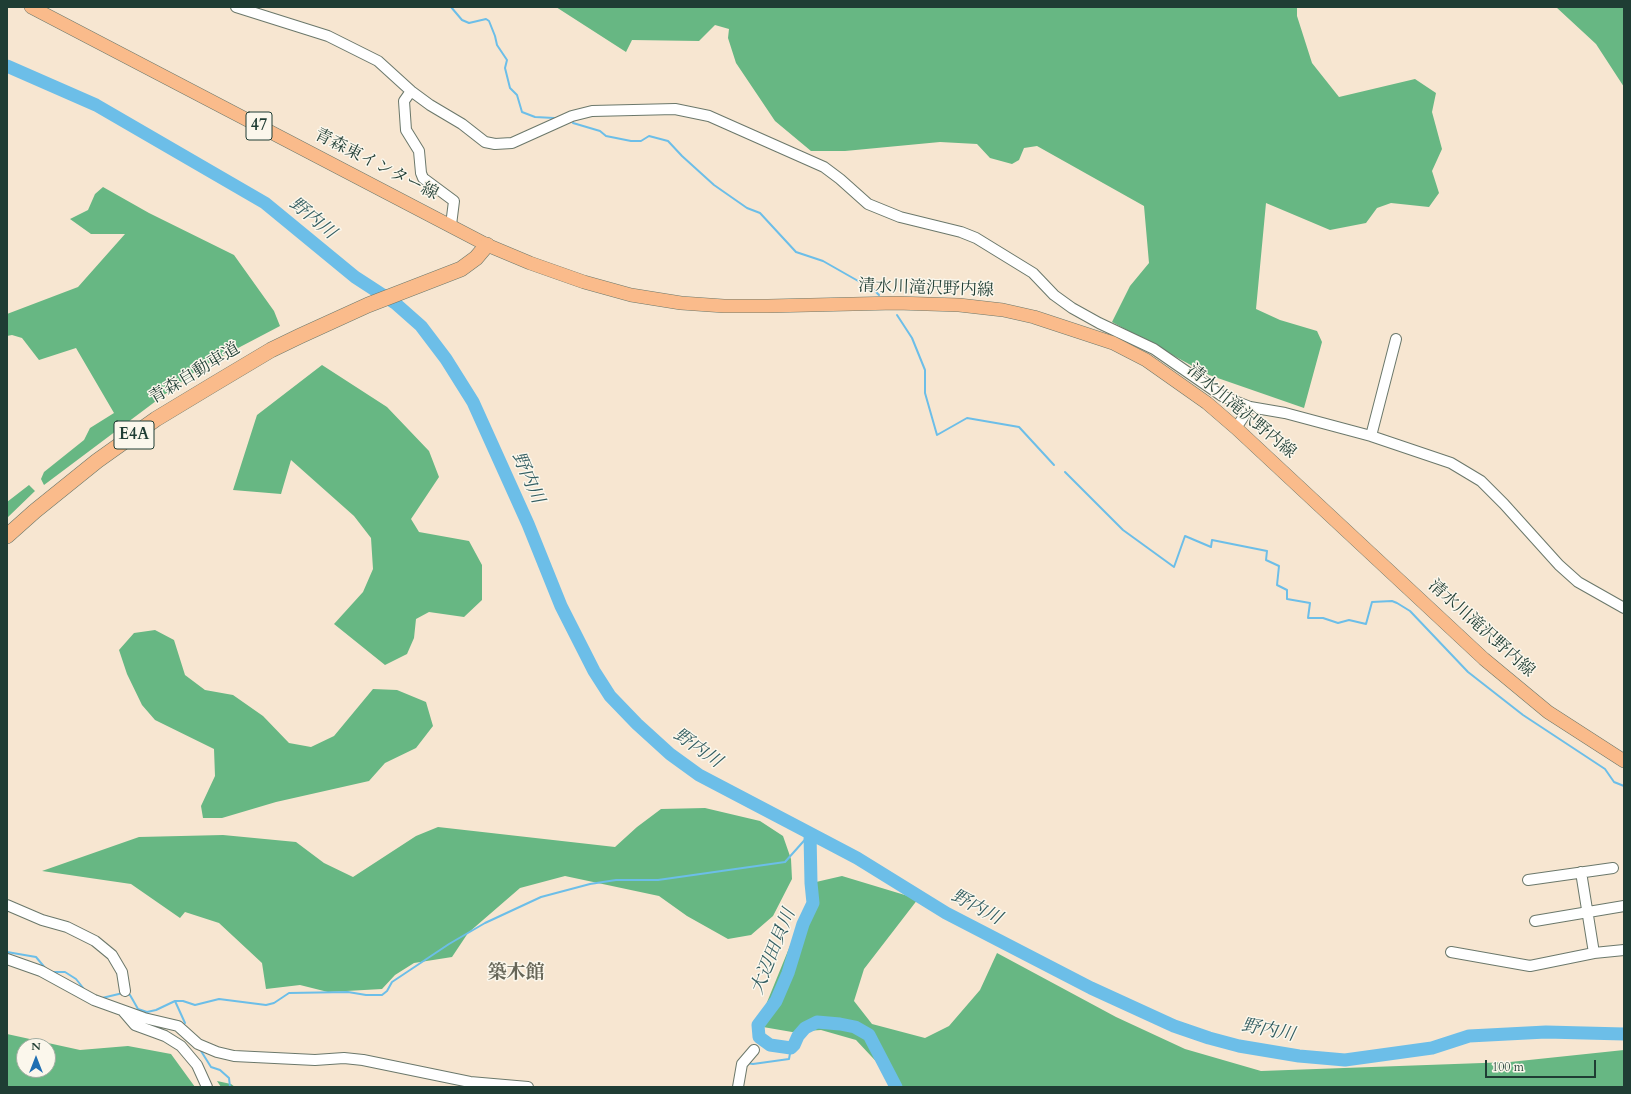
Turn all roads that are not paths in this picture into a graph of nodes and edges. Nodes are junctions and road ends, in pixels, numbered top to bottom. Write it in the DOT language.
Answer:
graph roads {
  1 [pos="31,7"];
  2 [pos="236,7"];
  3 [pos="411,91"];
  4 [pos="451,225"];
  5 [pos="488,245"];
  6 [pos="1396,339"];
  7 [pos="1250,407"];
  8 [pos="1236,428"];
  9 [pos="1371,436"];
  10 [pos="7,536"];
  11 [pos="1624,608"];
  12 [pos="1624,761"];
  13 [pos="1613,868"];
  14 [pos="1581,872"];
  15 [pos="1528,880"];
  16 [pos="7,905"];
  17 [pos="1624,906"];
  18 [pos="1588,912"];
  19 [pos="1535,921"];
  20 [pos="1624,950"];
  21 [pos="1451,952"];
  22 [pos="1594,954"];
  23 [pos="7,959"];
  24 [pos="125,991"];
  25 [pos="123,1011"];
  26 [pos="754,1050"];
  27 [pos="206,1087"];
  28 [pos="528,1087"];
  29 [pos="738,1087"];
  1 -- 4 [label="main road, 青森東インター線 / 47"];
  2 -- 3 [label="street"];
  3 -- 4 [label="street"];
  3 -- 7 [label="street"];
  4 -- 5 [label="main road, 青森東インター線 / 47"];
  5 -- 8 [label="main road, 清水川滝沢野内線"];
  5 -- 10 [label="highway, 青森自動車道 / E4A"];
  6 -- 9 [label="street"];
  7 -- 8 [label="street"];
  7 -- 9 [label="street"];
  8 -- 12 [label="main road, 清水川滝沢野内線"];
  9 -- 11 [label="street"];
  13 -- 14 [label="street"];
  14 -- 15 [label="street"];
  14 -- 18 [label="street"];
  16 -- 24 [label="street"];
  17 -- 18 [label="street"];
  18 -- 19 [label="street"];
  18 -- 22 [label="street"];
  20 -- 22 [label="street"];
  21 -- 22 [label="street"];
  23 -- 25 [label="street"];
  25 -- 27 [label="street"];
  25 -- 28 [label="street"];
  26 -- 29 [label="street"];
}
